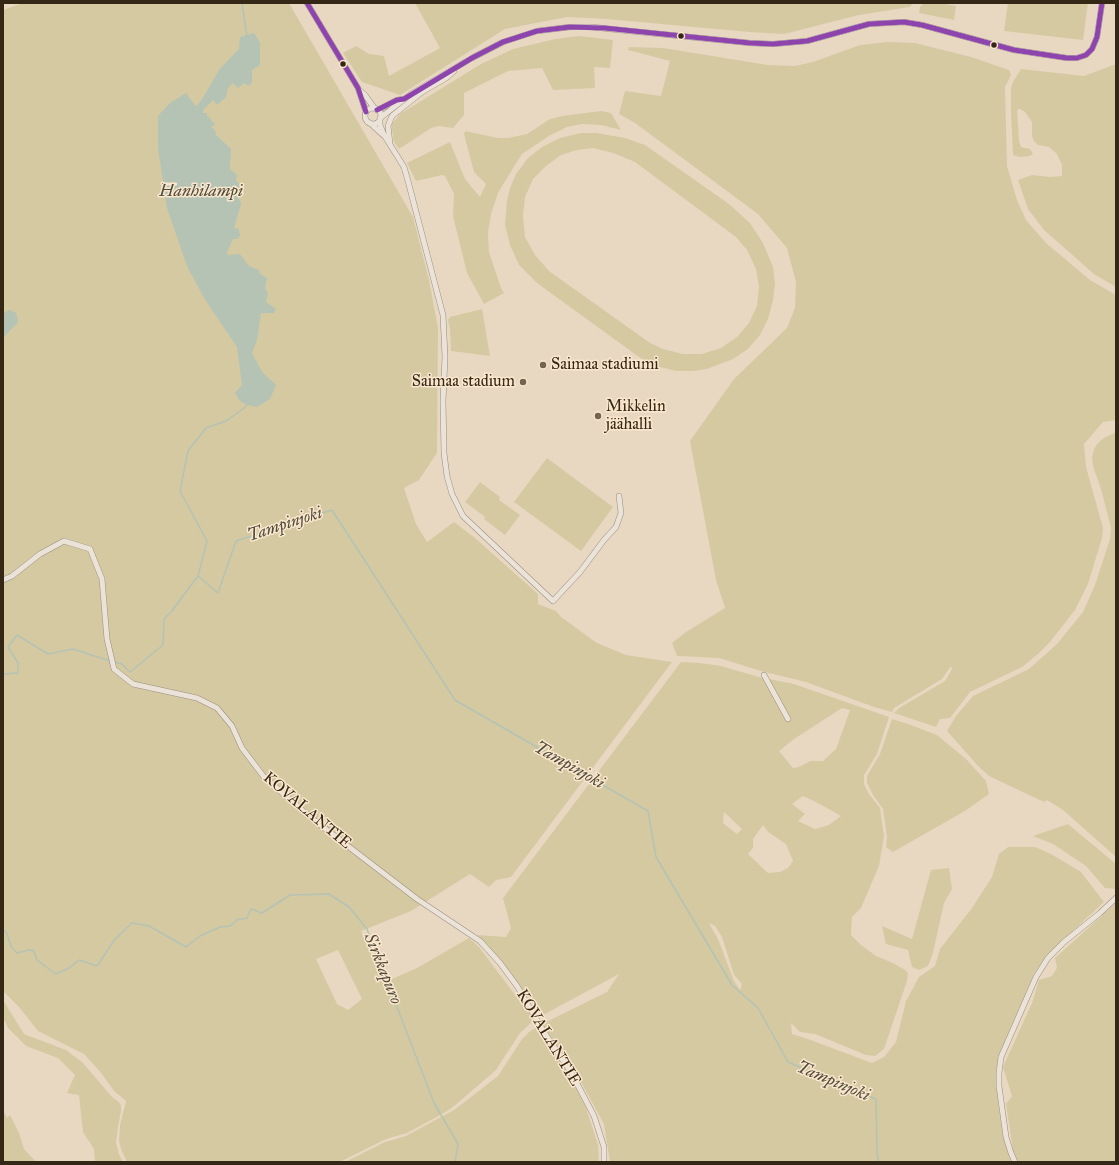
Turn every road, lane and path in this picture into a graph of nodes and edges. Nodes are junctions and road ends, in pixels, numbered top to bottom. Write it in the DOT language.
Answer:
graph roads {
  1 [pos="307,3"];
  2 [pos="1102,3"];
  3 [pos="462,64"];
  4 [pos="358,88"];
  5 [pos="404,98"];
  6 [pos="376,109"];
  7 [pos="366,112"];
  8 [pos="380,118"];
  9 [pos="370,123"];
  10 [pos="384,135"];
  11 [pos="390,145"];
  12 [pos="619,496"];
  13 [pos="3,580"];
  14 [pos="764,675"];
  15 [pos="788,719"];
  16 [pos="1116,898"];
  17 [pos="604,1162"];
  18 [pos="1015,1162"];
  1 -- 4 [label="street"];
  2 -- 3 [label="street"];
  3 -- 5 [label="street"];
  3 -- 11 [label="street"];
  4 -- 6 [label="street"];
  4 -- 7 [label="street"];
  5 -- 6 [label="street"];
  5 -- 8 [label="street"];
  6 -- 7 [label="street"];
  6 -- 8 [label="street"];
  7 -- 9 [label="street"];
  8 -- 9 [label="street"];
  8 -- 10 [label="street"];
  9 -- 10 [label="street"];
  10 -- 11 [label="street"];
  11 -- 12 [label="street"];
  13 -- 17 [label="street, KOVALANTIE"];
  14 -- 15 [label="street"];
  16 -- 18 [label="street"];
}
